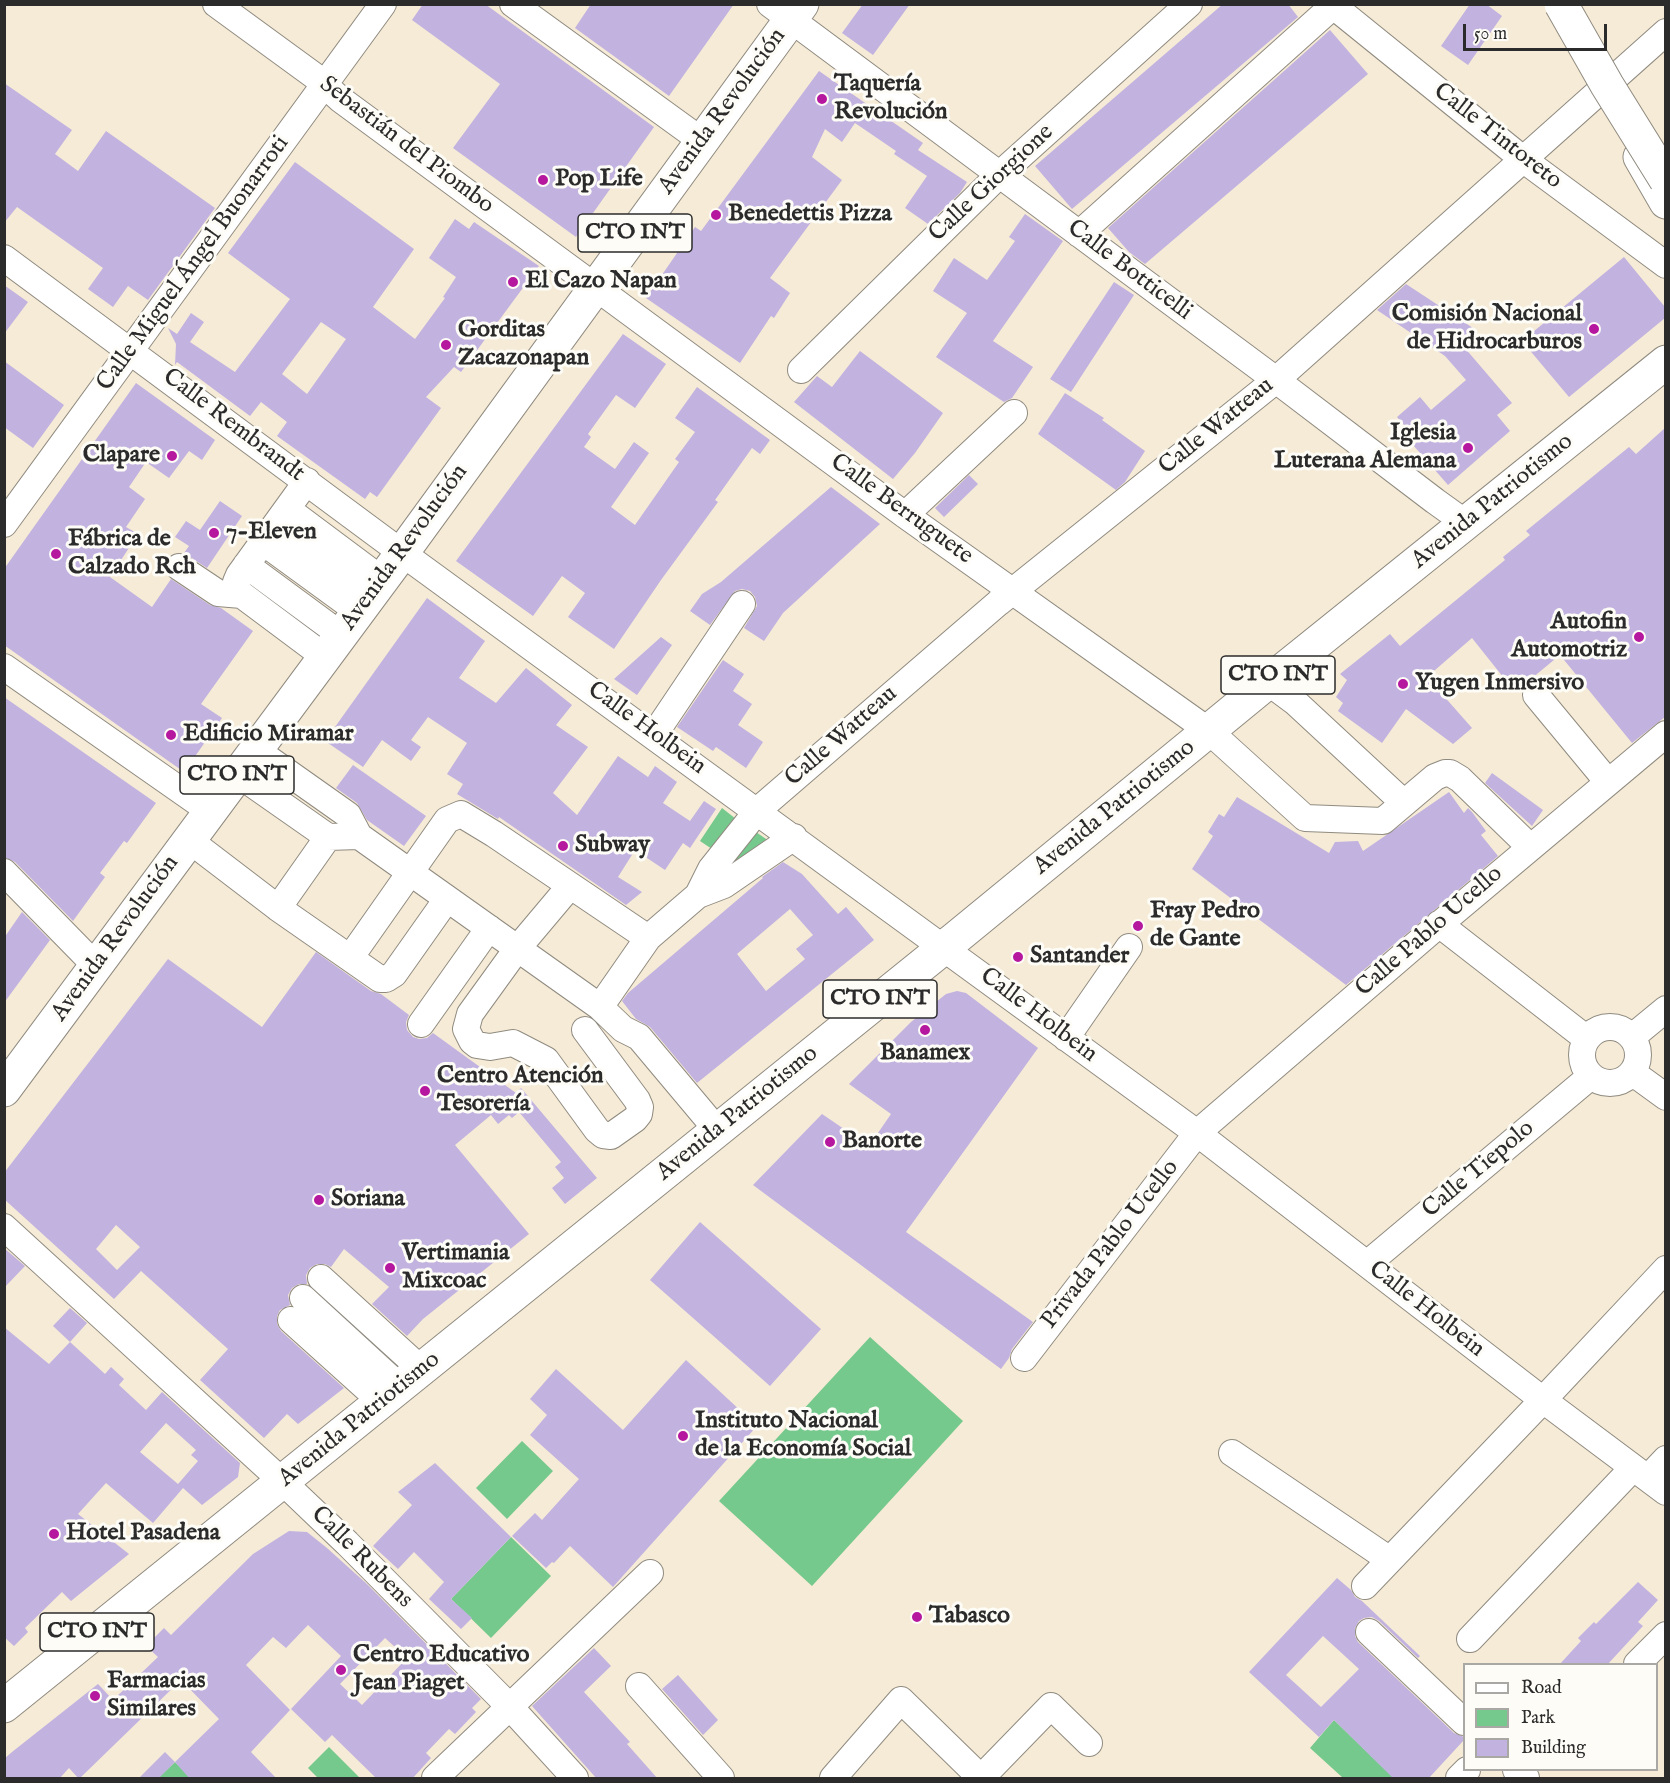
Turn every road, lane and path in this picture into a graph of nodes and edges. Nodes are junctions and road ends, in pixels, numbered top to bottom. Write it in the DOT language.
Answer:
graph roads {
  1 [pos="216,4"];
  2 [pos="383,4"];
  3 [pos="513,4"];
  4 [pos="1189,4"];
  5 [pos="1553,4"];
  6 [pos="1561,4"];
  7 [pos="1571,4"];
  8 [pos="1332,5"];
  9 [pos="787,10"];
  10 [pos="1665,32"];
  11 [pos="1607,84"];
  12 [pos="324,86"];
  13 [pos="702,141"];
  14 [pos="1524,160"];
  15 [pos="1665,162"];
  16 [pos="999,175"];
  17 [pos="1665,180"];
  18 [pos="1665,202"];
  19 [pos="1079,234"];
  20 [pos="4,258"];
  21 [pos="1665,265"];
  22 [pos="596,287"];
  23 [pos="131,351"];
  24 [pos="1665,362"];
  25 [pos="801,370"];
  26 [pos="1276,380"];
  27 [pos="1014,413"];
  28 [pos="307,482"];
  29 [pos="905,515"];
  30 [pos="4,524"];
  31 [pos="1467,524"];
  32 [pos="261,548"];
  33 [pos="402,553"];
  34 [pos="179,567"];
  35 [pos="1015,591"];
  36 [pos="742,604"];
  37 [pos="355,617"];
  38 [pos="4,667"];
  39 [pos="1268,682"];
  40 [pos="1536,695"];
  41 [pos="1209,731"];
  42 [pos="1665,734"];
  43 [pos="654,735"];
  44 [pos="247,762"];
  45 [pos="1608,782"];
  46 [pos="1404,803"];
  47 [pos="758,810"];
  48 [pos="210,811"];
  49 [pos="358,836"];
  50 [pos="328,837"];
  51 [pos="794,837"];
  52 [pos="189,840"];
  53 [pos="1530,847"];
  54 [pos="410,872"];
  55 [pos="4,873"];
  56 [pos="570,886"];
  57 [pos="698,895"];
  58 [pos="447,899"];
  59 [pos="278,908"];
  60 [pos="483,924"];
  61 [pos="1439,924"];
  62 [pos="648,938"];
  63 [pos="944,947"];
  64 [pos="1129,947"];
  65 [pos="517,949"];
  66 [pos="350,958"];
  67 [pos="96,966"];
  68 [pos="600,1007"];
  69 [pos="1665,1009"];
  70 [pos="415,1019"];
  71 [pos="585,1030"];
  72 [pos="630,1037"];
  73 [pos="1632,1037"];
  74 [pos="1066,1038"];
  75 [pos="1587,1039"];
  76 [pos="609,1061"];
  77 [pos="1633,1073"];
  78 [pos="1591,1076"];
  79 [pos="4,1090"];
  80 [pos="1665,1097"];
  81 [pos="1197,1133"];
  82 [pos="712,1135"];
  83 [pos="4,1227"];
  84 [pos="1368,1264"];
  85 [pos="1665,1269"];
  86 [pos="321,1278"];
  87 [pos="297,1309"];
  88 [pos="1024,1358"];
  89 [pos="401,1386"];
  90 [pos="1543,1400"];
  91 [pos="1232,1453"];
  92 [pos="1665,1459"];
  93 [pos="1649,1479"];
  94 [pos="283,1482"];
  95 [pos="1390,1560"];
  96 [pos="650,1573"];
  97 [pos="1365,1586"];
  98 [pos="1369,1632"];
  99 [pos="1665,1635"];
  100 [pos="1470,1639"];
  101 [pos="1639,1663"];
  102 [pos="639,1686"];
  103 [pos="4,1706"];
  104 [pos="511,1707"];
  105 [pos="1463,1721"];
  106 [pos="1089,1743"];
  107 [pos="836,1778"];
  108 [pos="435,1779"];
  109 [pos="575,1779"];
  110 [pos="721,1779"];
  111 [pos="981,1779"];
  1 -- 12 [label="street, Sebastián del Piombo"];
  2 -- 12 [label="street, Calle Miguel Ángel Buonarroti"];
  3 -- 13 [label="street"];
  4 -- 16 [label="street, Calle Giorgione"];
  5 -- 11 [label="main road"];
  6 -- 17 [label="main road, bridge"];
  7 -- 11 [label="main road"];
  8 -- 14 [label="street, Calle Tintoreto"];
  8 -- 19 [label="street"];
  9 -- 13 [label="main road, Avenida Revolución / CTO INT"];
  9 -- 16 [label="street, Calle Botticelli"];
  10 -- 11 [label="street, Calle Watteau"];
  11 -- 14 [label="street, Calle Watteau"];
  11 -- 15 [label="main road"];
  11 -- 18 [label="main road"];
  12 -- 22 [label="street, Sebastián del Piombo"];
  12 -- 23 [label="street, Calle Miguel Ángel Buonarroti"];
  13 -- 22 [label="main road, Avenida Revolución / CTO INT"];
  14 -- 21 [label="street, Calle Tintoreto"];
  14 -- 26 [label="street, Calle Watteau"];
  16 -- 19 [label="street, Calle Botticelli"];
  16 -- 25 [label="street, Calle Giorgione"];
  19 -- 26 [label="street, Calle Botticelli"];
  20 -- 23 [label="street, Calle Rembrandt"];
  22 -- 29 [label="street, Calle Berruguete"];
  22 -- 33 [label="main road, Avenida Revolución / CTO INT"];
  23 -- 28 [label="street, Calle Rembrandt"];
  23 -- 30 [label="street, Calle Miguel Ángel Buonarroti"];
  24 -- 31 [label="main road, Avenida Patriotismo / CTO INT"];
  26 -- 31 [label="street, Calle Botticelli"];
  26 -- 35 [label="street, Calle Watteau"];
  27 -- 29 [label="street"];
  28 -- 32 [label="street"];
  28 -- 33 [label="street, Calle Rembrandt"];
  29 -- 35 [label="street, Calle Berruguete"];
  31 -- 39 [label="main road, Avenida Patriotismo / CTO INT"];
  32 -- 34 [label="street"];
  32 -- 37 [label="street"];
  32 -- 37 [label="street"];
  32 -- 37 [label="street"];
  33 -- 37 [label="main road, Avenida Revolución / CTO INT"];
  33 -- 43 [label="street, Calle Holbein"];
  35 -- 41 [label="street, Calle Berruguete"];
  35 -- 47 [label="street, Calle Watteau"];
  36 -- 43 [label="street"];
  37 -- 44 [label="main road, Avenida Revolución / CTO INT"];
  38 -- 48 [label="street"];
  39 -- 41 [label="main road, Avenida Patriotismo / CTO INT"];
  39 -- 46 [label="street"];
  40 -- 45 [label="street"];
  41 -- 46 [label="street, Calle Berruguete"];
  41 -- 63 [label="main road, Avenida Patriotismo / CTO INT"];
  42 -- 45 [label="street, Calle Pablo Ucello"];
  43 -- 47 [label="street, Calle Holbein"];
  44 -- 48 [label="main road, Avenida Revolución / CTO INT"];
  44 -- 49 [label="street"];
  44 -- 50 [label="street"];
  45 -- 53 [label="street, Calle Pablo Ucello"];
  46 -- 53 [label="street, Calle Berruguete"];
  47 -- 51 [label="street, Calle Holbein"];
  47 -- 57 [label="street, Calle Watteau"];
  48 -- 52 [label="main road, Avenida Revolución / CTO INT"];
  49 -- 50 [label="street"];
  49 -- 54 [label="street"];
  50 -- 59 [label="street"];
  51 -- 57 [label="street"];
  51 -- 63 [label="street, Calle Holbein"];
  52 -- 59 [label="street"];
  52 -- 67 [label="main road, Avenida Revolución / CTO INT"];
  53 -- 61 [label="street, Calle Pablo Ucello"];
  54 -- 56 [label="street"];
  54 -- 58 [label="street"];
  54 -- 66 [label="street"];
  55 -- 67 [label="street"];
  56 -- 62 [label="street"];
  56 -- 65 [label="street"];
  57 -- 62 [label="street"];
  58 -- 60 [label="street"];
  58 -- 66 [label="street"];
  59 -- 66 [label="street"];
  60 -- 65 [label="street"];
  60 -- 70 [label="street"];
  61 -- 75 [label="street"];
  61 -- 81 [label="street, Calle Pablo Ucello"];
  62 -- 68 [label="street"];
  63 -- 74 [label="street, Calle Holbein"];
  63 -- 82 [label="main road, Avenida Patriotismo / CTO INT"];
  64 -- 74 [label="street"];
  65 -- 68 [label="street"];
  65 -- 76 [label="street"];
  67 -- 79 [label="main road, Avenida Revolución / CTO INT"];
  68 -- 72 [label="street"];
  69 -- 73 [label="street"];
  71 -- 76 [label="street"];
  72 -- 76 [label="street"];
  72 -- 82 [label="street"];
  73 -- 75 [label="street"];
  73 -- 77 [label="street"];
  74 -- 81 [label="street, Calle Holbein"];
  75 -- 78 [label="street"];
  77 -- 78 [label="street"];
  77 -- 80 [label="street"];
  78 -- 84 [label="street, Calle Tiepolo"];
  81 -- 84 [label="street, Calle Holbein"];
  81 -- 88 [label="street, Privada Pablo Ucello"];
  82 -- 89 [label="main road, Avenida Patriotismo / CTO INT"];
  83 -- 94 [label="street, Calle Rubens"];
  84 -- 90 [label="street, Calle Holbein"];
  85 -- 90 [label="street"];
  86 -- 89 [label="street"];
  87 -- 89 [label="street"];
  89 -- 94 [label="main road, Avenida Patriotismo / CTO INT"];
  90 -- 93 [label="street, Calle Holbein"];
  90 -- 95 [label="street"];
  91 -- 95 [label="street"];
  92 -- 93 [label="street"];
  93 -- 100 [label="street"];
  94 -- 103 [label="main road, Avenida Patriotismo / CTO INT"];
  94 -- 104 [label="street, Calle Rubens"];
  95 -- 97 [label="street"];
  96 -- 104 [label="street"];
  98 -- 105 [label="street"];
  99 -- 101 [label="street"];
  102 -- 110 [label="street"];
  104 -- 108 [label="street"];
  104 -- 109 [label="street, Calle Rubens"];
  106 -- 111 [label="street"];
  107 -- 111 [label="street"];
}
